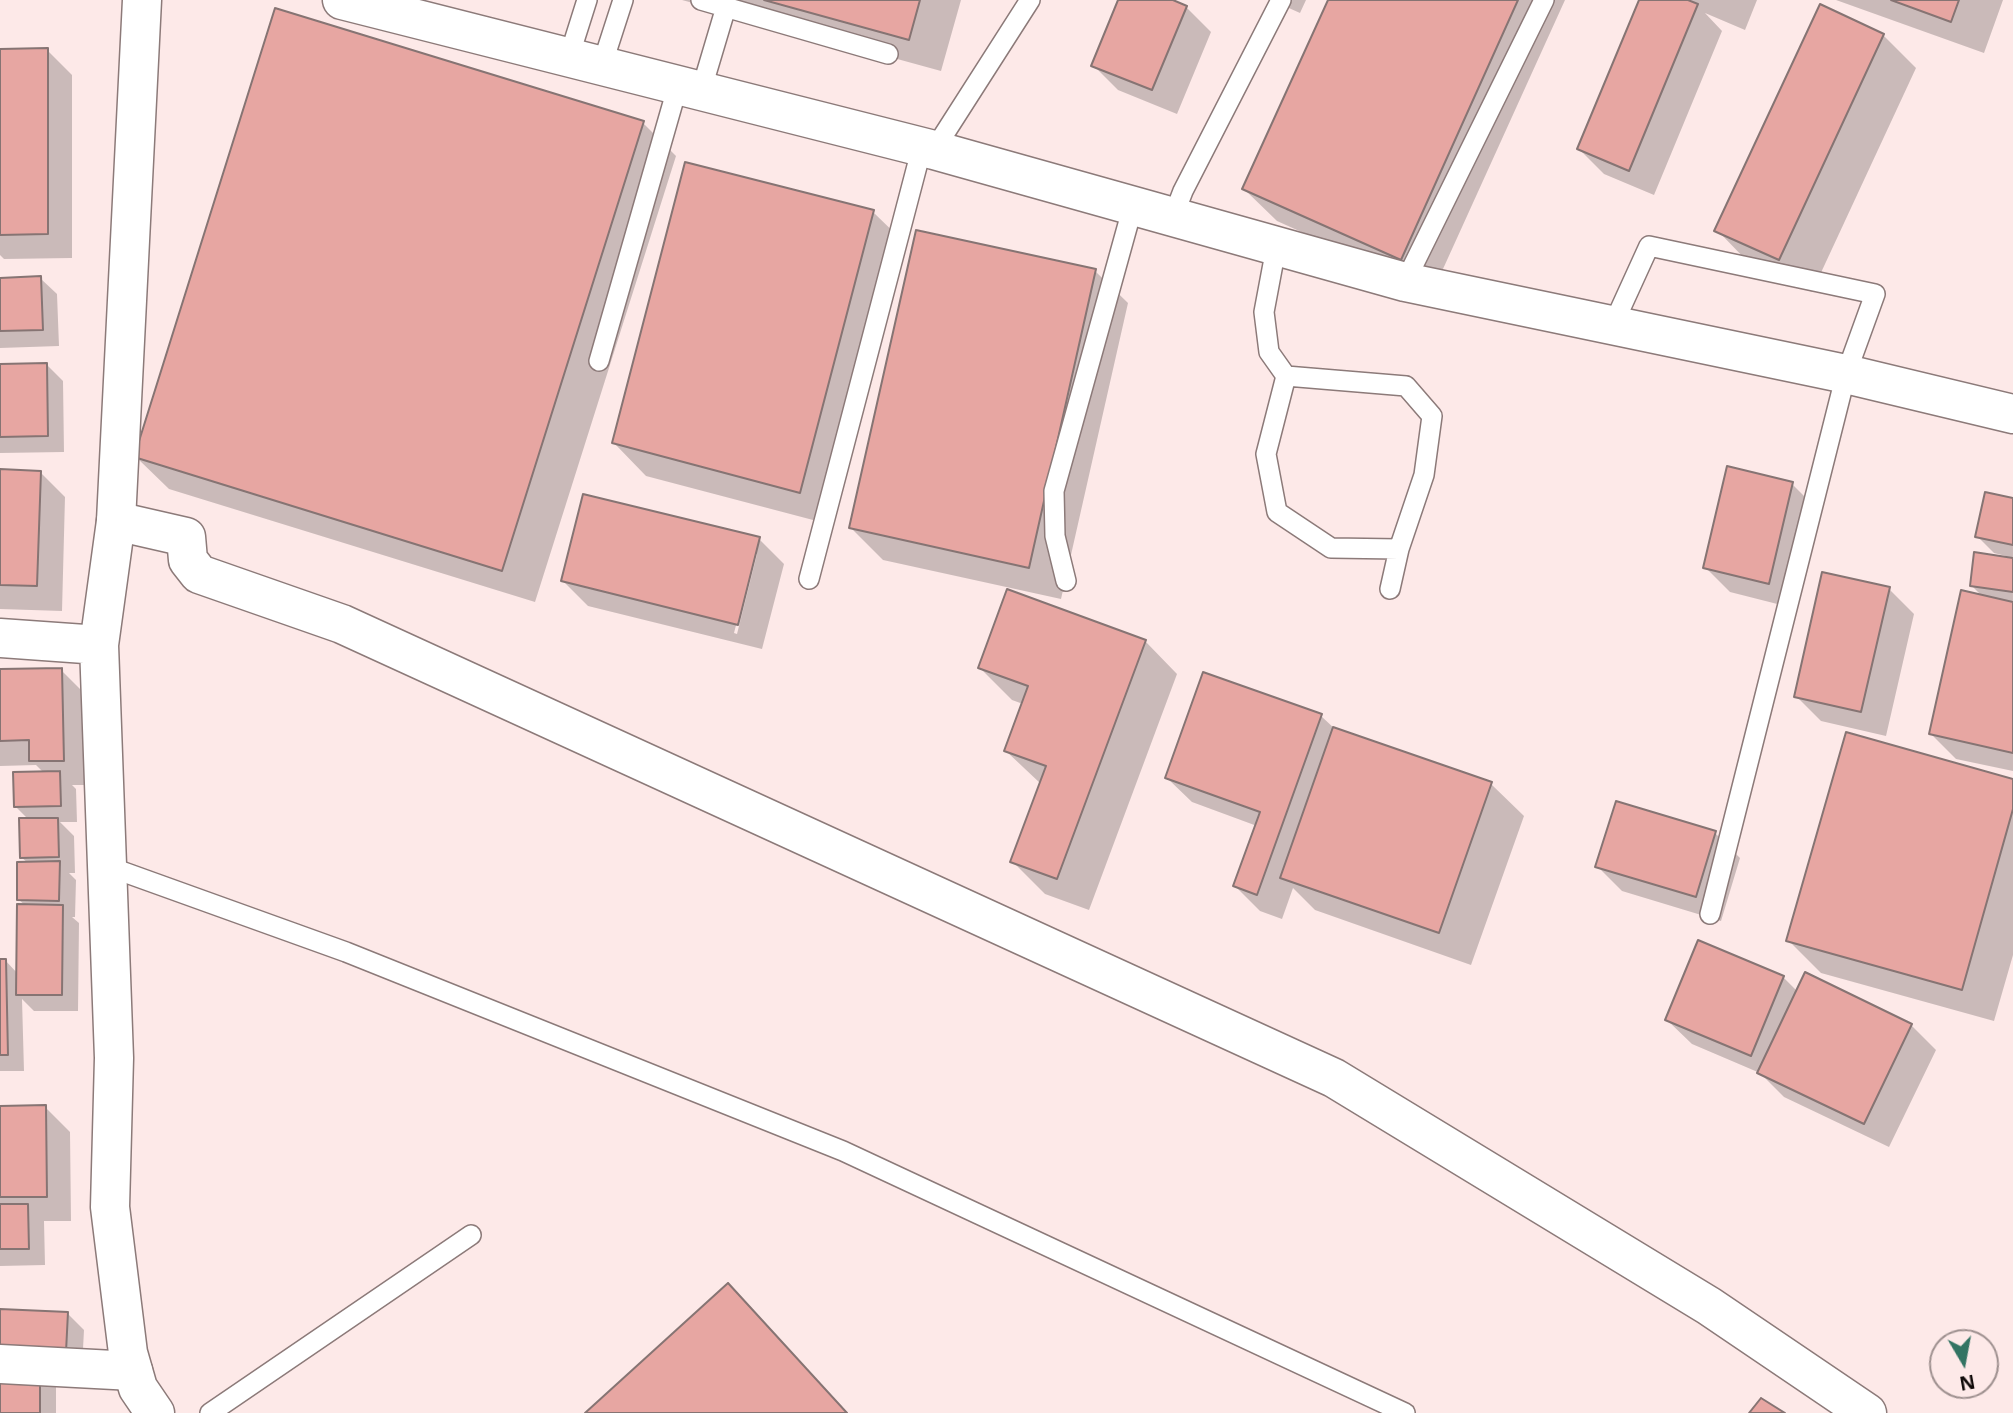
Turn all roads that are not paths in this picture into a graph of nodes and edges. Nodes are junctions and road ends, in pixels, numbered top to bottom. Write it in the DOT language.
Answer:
graph roads {
  1 [pos="142,0"];
  2 [pos="342,0"];
  3 [pos="587,0"];
  4 [pos="623,0"];
  5 [pos="701,0"];
  6 [pos="1030,0"];
  7 [pos="1281,0"];
  8 [pos="1544,0"];
  9 [pos="726,7"];
  10 [pos="888,54"];
  11 [pos="586,61"];
  12 [pos="689,88"];
  13 [pos="928,149"];
  14 [pos="1133,206"];
  15 [pos="1173,217"];
  16 [pos="1276,248"];
  17 [pos="1405,282"];
  18 [pos="1613,325"];
  19 [pos="599,361"];
  20 [pos="1846,374"];
  21 [pos="1286,376"];
  22 [pos="2013,414"];
  23 [pos="116,521"];
  24 [pos="1399,549"];
  25 [pos="809,579"];
  26 [pos="1066,581"];
  27 [pos="1390,589"];
  28 [pos="0,638"];
  29 [pos="99,645"];
  30 [pos="107,866"];
  31 [pos="1710,914"];
  32 [pos="471,1235"];
  33 [pos="0,1364"];
  34 [pos="133,1371"];
  35 [pos="155,1413"];
  36 [pos="210,1413"];
  37 [pos="1405,1413"];
  38 [pos="1867,1413"];
  1 -- 23 [label="street"];
  2 -- 11 [label="street"];
  3 -- 11 [label="lane"];
  4 -- 11 [label="lane"];
  5 -- 9 [label="lane"];
  6 -- 13 [label="lane"];
  7 -- 15 [label="lane"];
  8 -- 17 [label="lane"];
  9 -- 10 [label="lane"];
  9 -- 12 [label="lane"];
  11 -- 12 [label="street"];
  12 -- 13 [label="street"];
  12 -- 19 [label="lane"];
  13 -- 14 [label="street"];
  13 -- 25 [label="lane"];
  14 -- 15 [label="street"];
  14 -- 26 [label="lane"];
  15 -- 16 [label="street"];
  16 -- 17 [label="street"];
  16 -- 21 [label="lane"];
  17 -- 18 [label="street"];
  18 -- 20 [label="street"];
  18 -- 20 [label="lane"];
  20 -- 22 [label="street"];
  20 -- 31 [label="lane"];
  21 -- 24 [label="lane"];
  21 -- 24 [label="lane"];
  23 -- 29 [label="street"];
  23 -- 38 [label="street"];
  24 -- 27 [label="lane"];
  28 -- 29 [label="street"];
  29 -- 30 [label="street"];
  30 -- 34 [label="street"];
  30 -- 37 [label="lane"];
  32 -- 36 [label="lane"];
  33 -- 34 [label="street"];
  34 -- 35 [label="street"];
}
